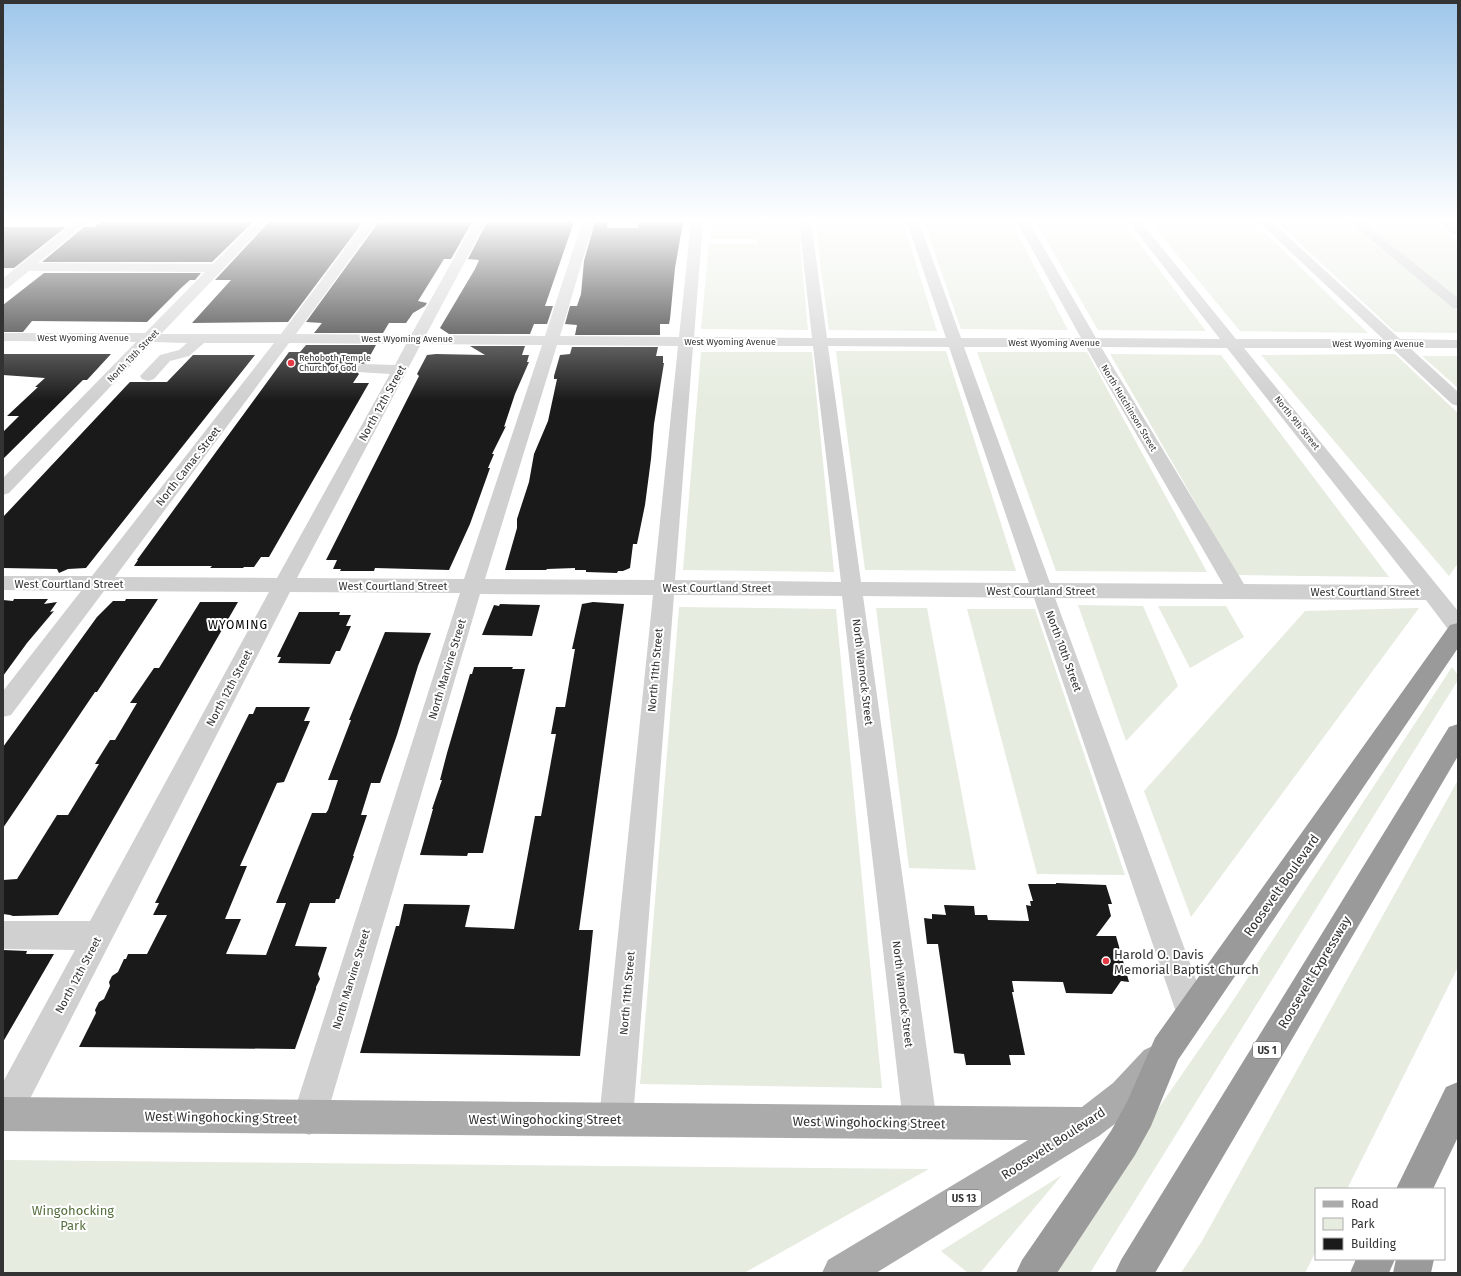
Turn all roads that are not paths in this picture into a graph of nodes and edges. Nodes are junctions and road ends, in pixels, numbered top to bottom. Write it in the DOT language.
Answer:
graph roads {
  1 [pos="203,282"];
  2 [pos="327,282"];
  3 [pos="448,282"];
  4 [pos="570,282"];
  5 [pos="691,282"];
  6 [pos="812,282"];
  7 [pos="934,282"];
  8 [pos="1056,282"];
  9 [pos="1183,282"];
  10 [pos="1329,282"];
  11 [pos="1429,282"];
  12 [pos="1458,305"];
  13 [pos="3,337"];
  14 [pos="150,338"];
  15 [pos="201,338"];
  16 [pos="285,339"];
  17 [pos="417,339"];
  18 [pos="552,341"];
  19 [pos="686,341"];
  20 [pos="820,342"];
  21 [pos="956,342"];
  22 [pos="1091,343"];
  23 [pos="1233,344"];
  24 [pos="1396,344"];
  25 [pos="1458,344"];
  26 [pos="364,369"];
  27 [pos="400,370"];
  28 [pos="148,376"];
  29 [pos="1458,400"];
  30 [pos="3,489"];
  31 [pos="3,583"];
  32 [pos="96,584"];
  33 [pos="283,585"];
  34 [pos="472,587"];
  35 [pos="663,588"];
  36 [pos="852,589"];
  37 [pos="1042,591"];
  38 [pos="1238,592"];
  39 [pos="1432,593"];
  40 [pos="1458,626"];
  41 [pos="1458,631"];
  42 [pos="3,708"];
  43 [pos="1458,734"];
  44 [pos="3,935"];
  45 [pos="98,936"];
  46 [pos="1192,1012"];
  47 [pos="1166,1049"];
  48 [pos="1458,1099"];
  49 [pos="4,1114"];
  50 [pos="309,1118"];
  51 [pos="616,1119"];
  52 [pos="920,1122"];
  53 [pos="1088,1124"];
  54 [pos="1432,1155"];
  55 [pos="1415,1188"];
  56 [pos="1427,1188"];
  57 [pos="1376,1260"];
  58 [pos="1415,1260"];
  59 [pos="840,1273"];
  60 [pos="1035,1273"];
  61 [pos="1134,1273"];
  62 [pos="1369,1273"];
  63 [pos="1412,1273"];
  1 -- 14 [label="street, North 13th Street"];
  2 -- 16 [label="street, North Camac Street"];
  3 -- 17 [label="street, North 12th Street"];
  4 -- 18 [label="street, North Marvine Street"];
  5 -- 19 [label="street, North 11th Street"];
  6 -- 20 [label="street, North Warnock Street"];
  7 -- 21 [label="street, North 10th Street"];
  8 -- 22 [label="street, North Hutchinson Street"];
  9 -- 23 [label="street, North 9th Street"];
  10 -- 24 [label="street"];
  11 -- 12 [label="street"];
  13 -- 14 [label="street, West Wyoming Avenue"];
  14 -- 15 [label="street, West Wyoming Avenue"];
  14 -- 30 [label="street, North 13th Street"];
  15 -- 16 [label="street, West Wyoming Avenue"];
  15 -- 28 [label="street"];
  16 -- 17 [label="street, West Wyoming Avenue"];
  16 -- 32 [label="street, North Camac Street"];
  17 -- 18 [label="street, West Wyoming Avenue"];
  17 -- 27 [label="street, North 12th Street"];
  18 -- 19 [label="street, West Wyoming Avenue"];
  18 -- 34 [label="street, North Marvine Street"];
  19 -- 20 [label="street, West Wyoming Avenue"];
  19 -- 35 [label="street, North 11th Street"];
  20 -- 21 [label="street, West Wyoming Avenue"];
  20 -- 36 [label="street, North Warnock Street"];
  21 -- 22 [label="street, West Wyoming Avenue"];
  21 -- 37 [label="street, North 10th Street"];
  22 -- 23 [label="street, West Wyoming Avenue"];
  22 -- 38 [label="street, North Hutchinson Street"];
  23 -- 24 [label="street, West Wyoming Avenue"];
  23 -- 39 [label="street, North 9th Street"];
  24 -- 25 [label="street, West Wyoming Avenue"];
  24 -- 29 [label="street"];
  26 -- 27 [label="street"];
  27 -- 33 [label="street, North 12th Street"];
  31 -- 32 [label="street, West Courtland Street"];
  32 -- 33 [label="street, West Courtland Street"];
  32 -- 42 [label="street, North Camac Street"];
  33 -- 34 [label="street, West Courtland Street"];
  33 -- 45 [label="street, North 12th Street"];
  34 -- 35 [label="street, West Courtland Street"];
  34 -- 50 [label="street, North Marvine Street"];
  35 -- 36 [label="street, West Courtland Street"];
  35 -- 51 [label="street, North 11th Street"];
  36 -- 37 [label="street, West Courtland Street"];
  36 -- 52 [label="street, North Warnock Street"];
  37 -- 38 [label="street, West Courtland Street"];
  37 -- 46 [label="street, North 10th Street"];
  38 -- 39 [label="street, West Courtland Street"];
  39 -- 40 [label="street, North 9th Street"];
  41 -- 46 [label="highway, Roosevelt Boulevard"];
  43 -- 61 [label="highway, Roosevelt Expressway / US 1"];
  44 -- 45 [label="street"];
  45 -- 49 [label="street, North 12th Street"];
  46 -- 47 [label="highway, Roosevelt Boulevard"];
  47 -- 53 [label="main road, Roosevelt Boulevard / US 13"];
  47 -- 60 [label="highway"];
  48 -- 54 [label="highway"];
  49 -- 50 [label="main road, West Wingohocking Street"];
  50 -- 51 [label="main road, West Wingohocking Street"];
  51 -- 52 [label="main road, West Wingohocking Street"];
  52 -- 53 [label="main road, West Wingohocking Street"];
  53 -- 59 [label="main road, Roosevelt Boulevard / US 13"];
  54 -- 55 [label="highway"];
  54 -- 56 [label="highway"];
  57 -- 62 [label="highway"];
  58 -- 63 [label="highway"];
}
